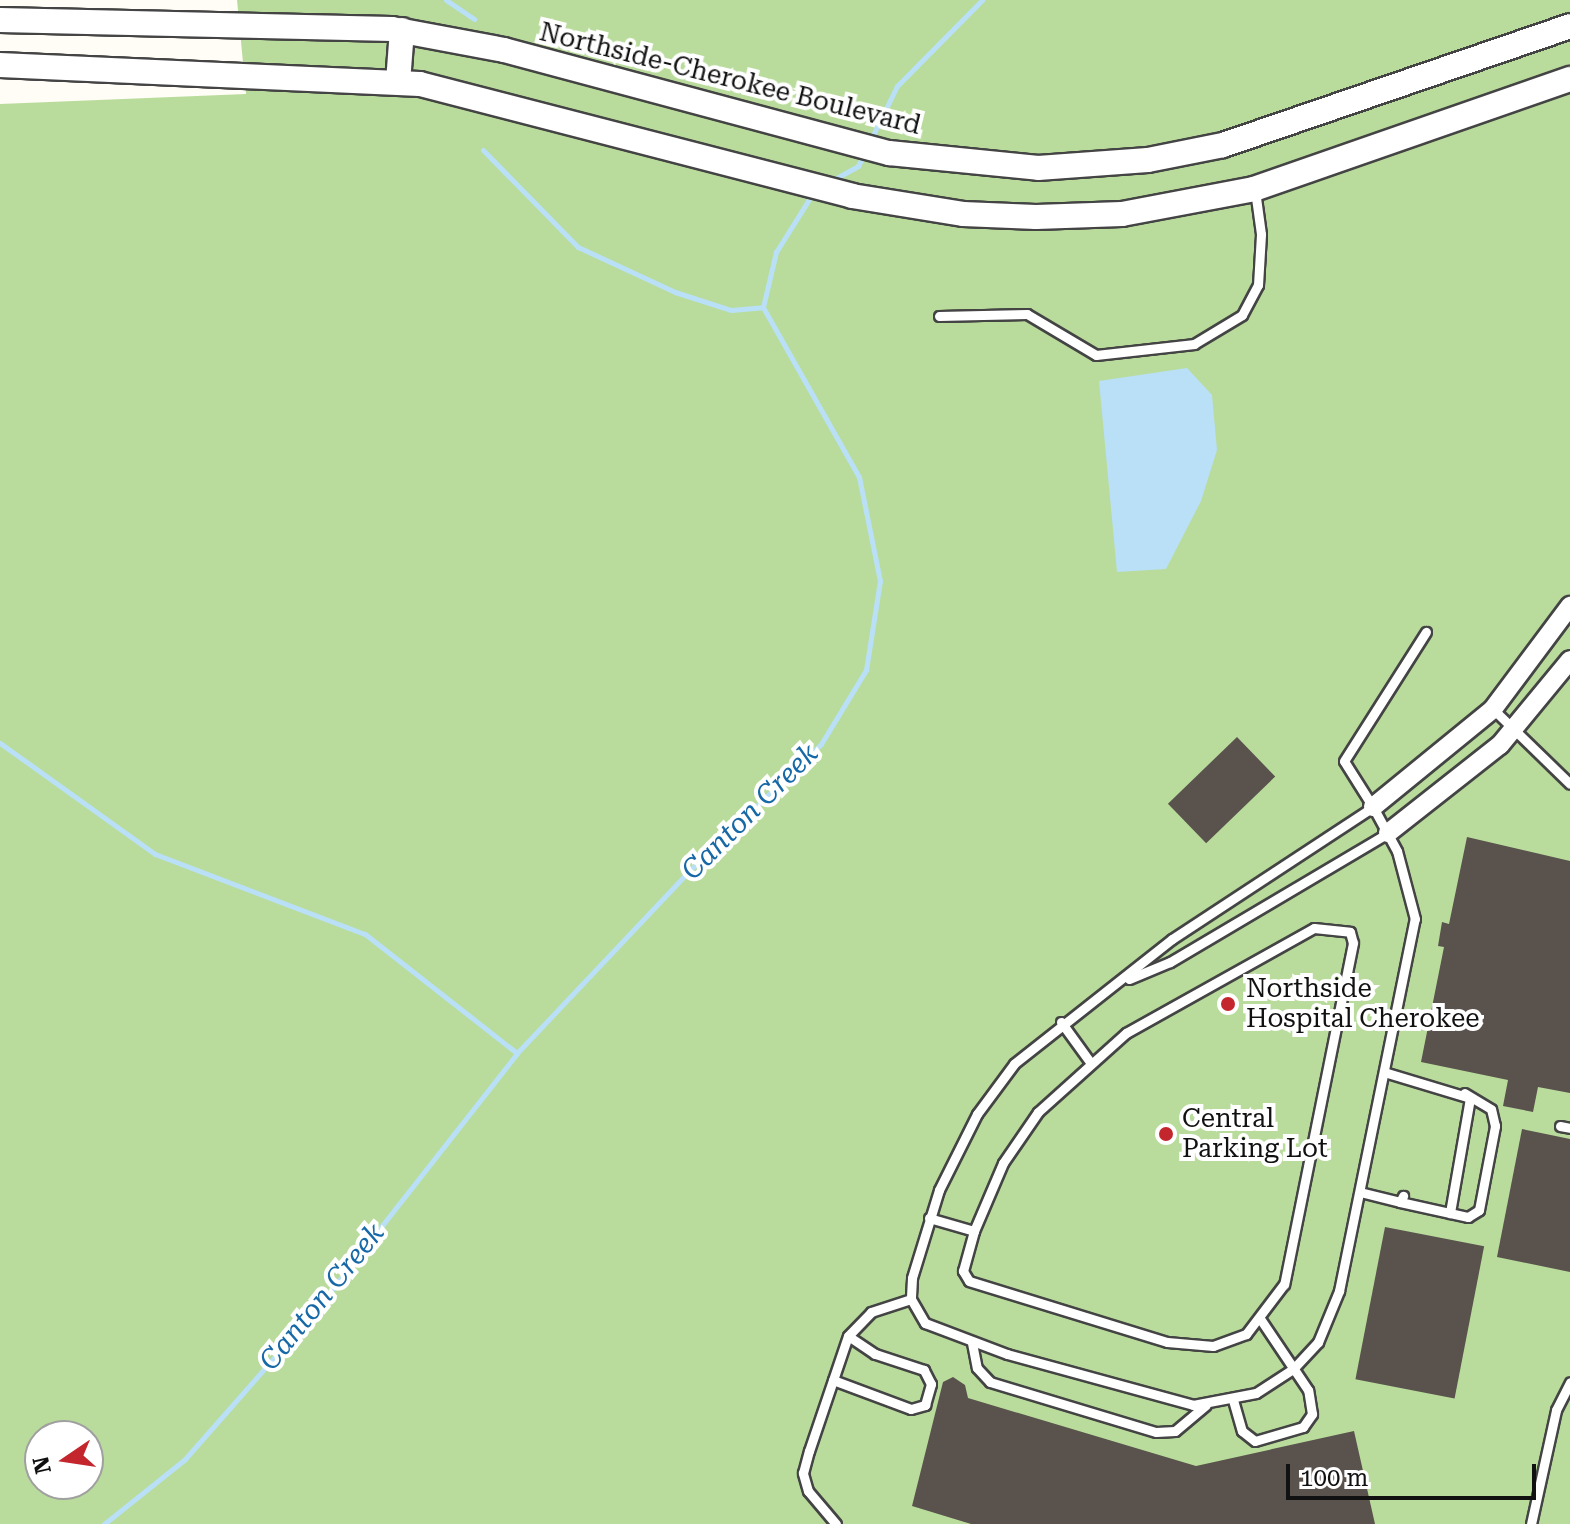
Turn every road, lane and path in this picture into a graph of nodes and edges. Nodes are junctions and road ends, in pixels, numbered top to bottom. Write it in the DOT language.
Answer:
graph roads {
  1 [pos="0,20"];
  2 [pos="1570,26"];
  3 [pos="402,30"];
  4 [pos="0,65"];
  5 [pos="1570,79"];
  6 [pos="398,82"];
  7 [pos="1254,189"];
  8 [pos="939,316"];
  9 [pos="1570,606"];
  10 [pos="1426,632"];
  11 [pos="1570,660"];
  12 [pos="1493,709"];
  13 [pos="1514,729"];
  14 [pos="1570,784"];
  15 [pos="1373,807"];
  16 [pos="1388,833"];
  17 [pos="1122,981"];
  18 [pos="1061,1022"];
  19 [pos="1090,1062"];
  20 [pos="1384,1072"];
  21 [pos="1464,1093"];
  22 [pos="1360,1192"];
  23 [pos="1450,1213"];
  24 [pos="929,1218"];
  25 [pos="974,1231"];
  26 [pos="911,1299"];
  27 [pos="1261,1320"];
  28 [pos="848,1336"];
  29 [pos="972,1343"];
  30 [pos="1293,1369"];
  31 [pos="833,1380"];
  32 [pos="1570,1382"];
  33 [pos="1233,1400"];
  34 [pos="1206,1405"];
  35 [pos="836,1524"];
  36 [pos="1531,1524"];
  1 -- 3 [label="street, Northside-Cherokee Boulevard"];
  2 -- 3 [label="street, Northside-Cherokee Boulevard"];
  3 -- 6 [label="street"];
  4 -- 6 [label="street"];
  5 -- 7 [label="street"];
  6 -- 7 [label="street"];
  7 -- 8 [label="lane"];
  9 -- 12 [label="street"];
  10 -- 15 [label="lane"];
  11 -- 13 [label="street"];
  12 -- 13 [label="lane"];
  12 -- 15 [label="street"];
  13 -- 14 [label="lane"];
  13 -- 16 [label="street"];
  15 -- 16 [label="lane"];
  15 -- 17 [label="lane"];
  16 -- 17 [label="lane"];
  16 -- 20 [label="lane"];
  17 -- 18 [label="lane"];
  18 -- 19 [label="lane"];
  18 -- 24 [label="lane"];
  19 -- 25 [label="lane"];
  19 -- 27 [label="lane"];
  20 -- 21 [label="lane"];
  20 -- 22 [label="lane"];
  21 -- 23 [label="lane"];
  21 -- 23 [label="lane"];
  22 -- 23 [label="lane"];
  22 -- 30 [label="lane"];
  24 -- 25 [label="lane"];
  24 -- 26 [label="lane"];
  25 -- 27 [label="lane"];
  26 -- 28 [label="lane"];
  26 -- 29 [label="lane"];
  27 -- 30 [label="lane"];
  28 -- 31 [label="lane"];
  28 -- 31 [label="lane"];
  29 -- 34 [label="lane"];
  29 -- 34 [label="lane"];
  30 -- 33 [label="lane"];
  30 -- 33 [label="lane"];
  31 -- 35 [label="lane"];
  32 -- 36 [label="lane"];
  33 -- 34 [label="lane"];
}
